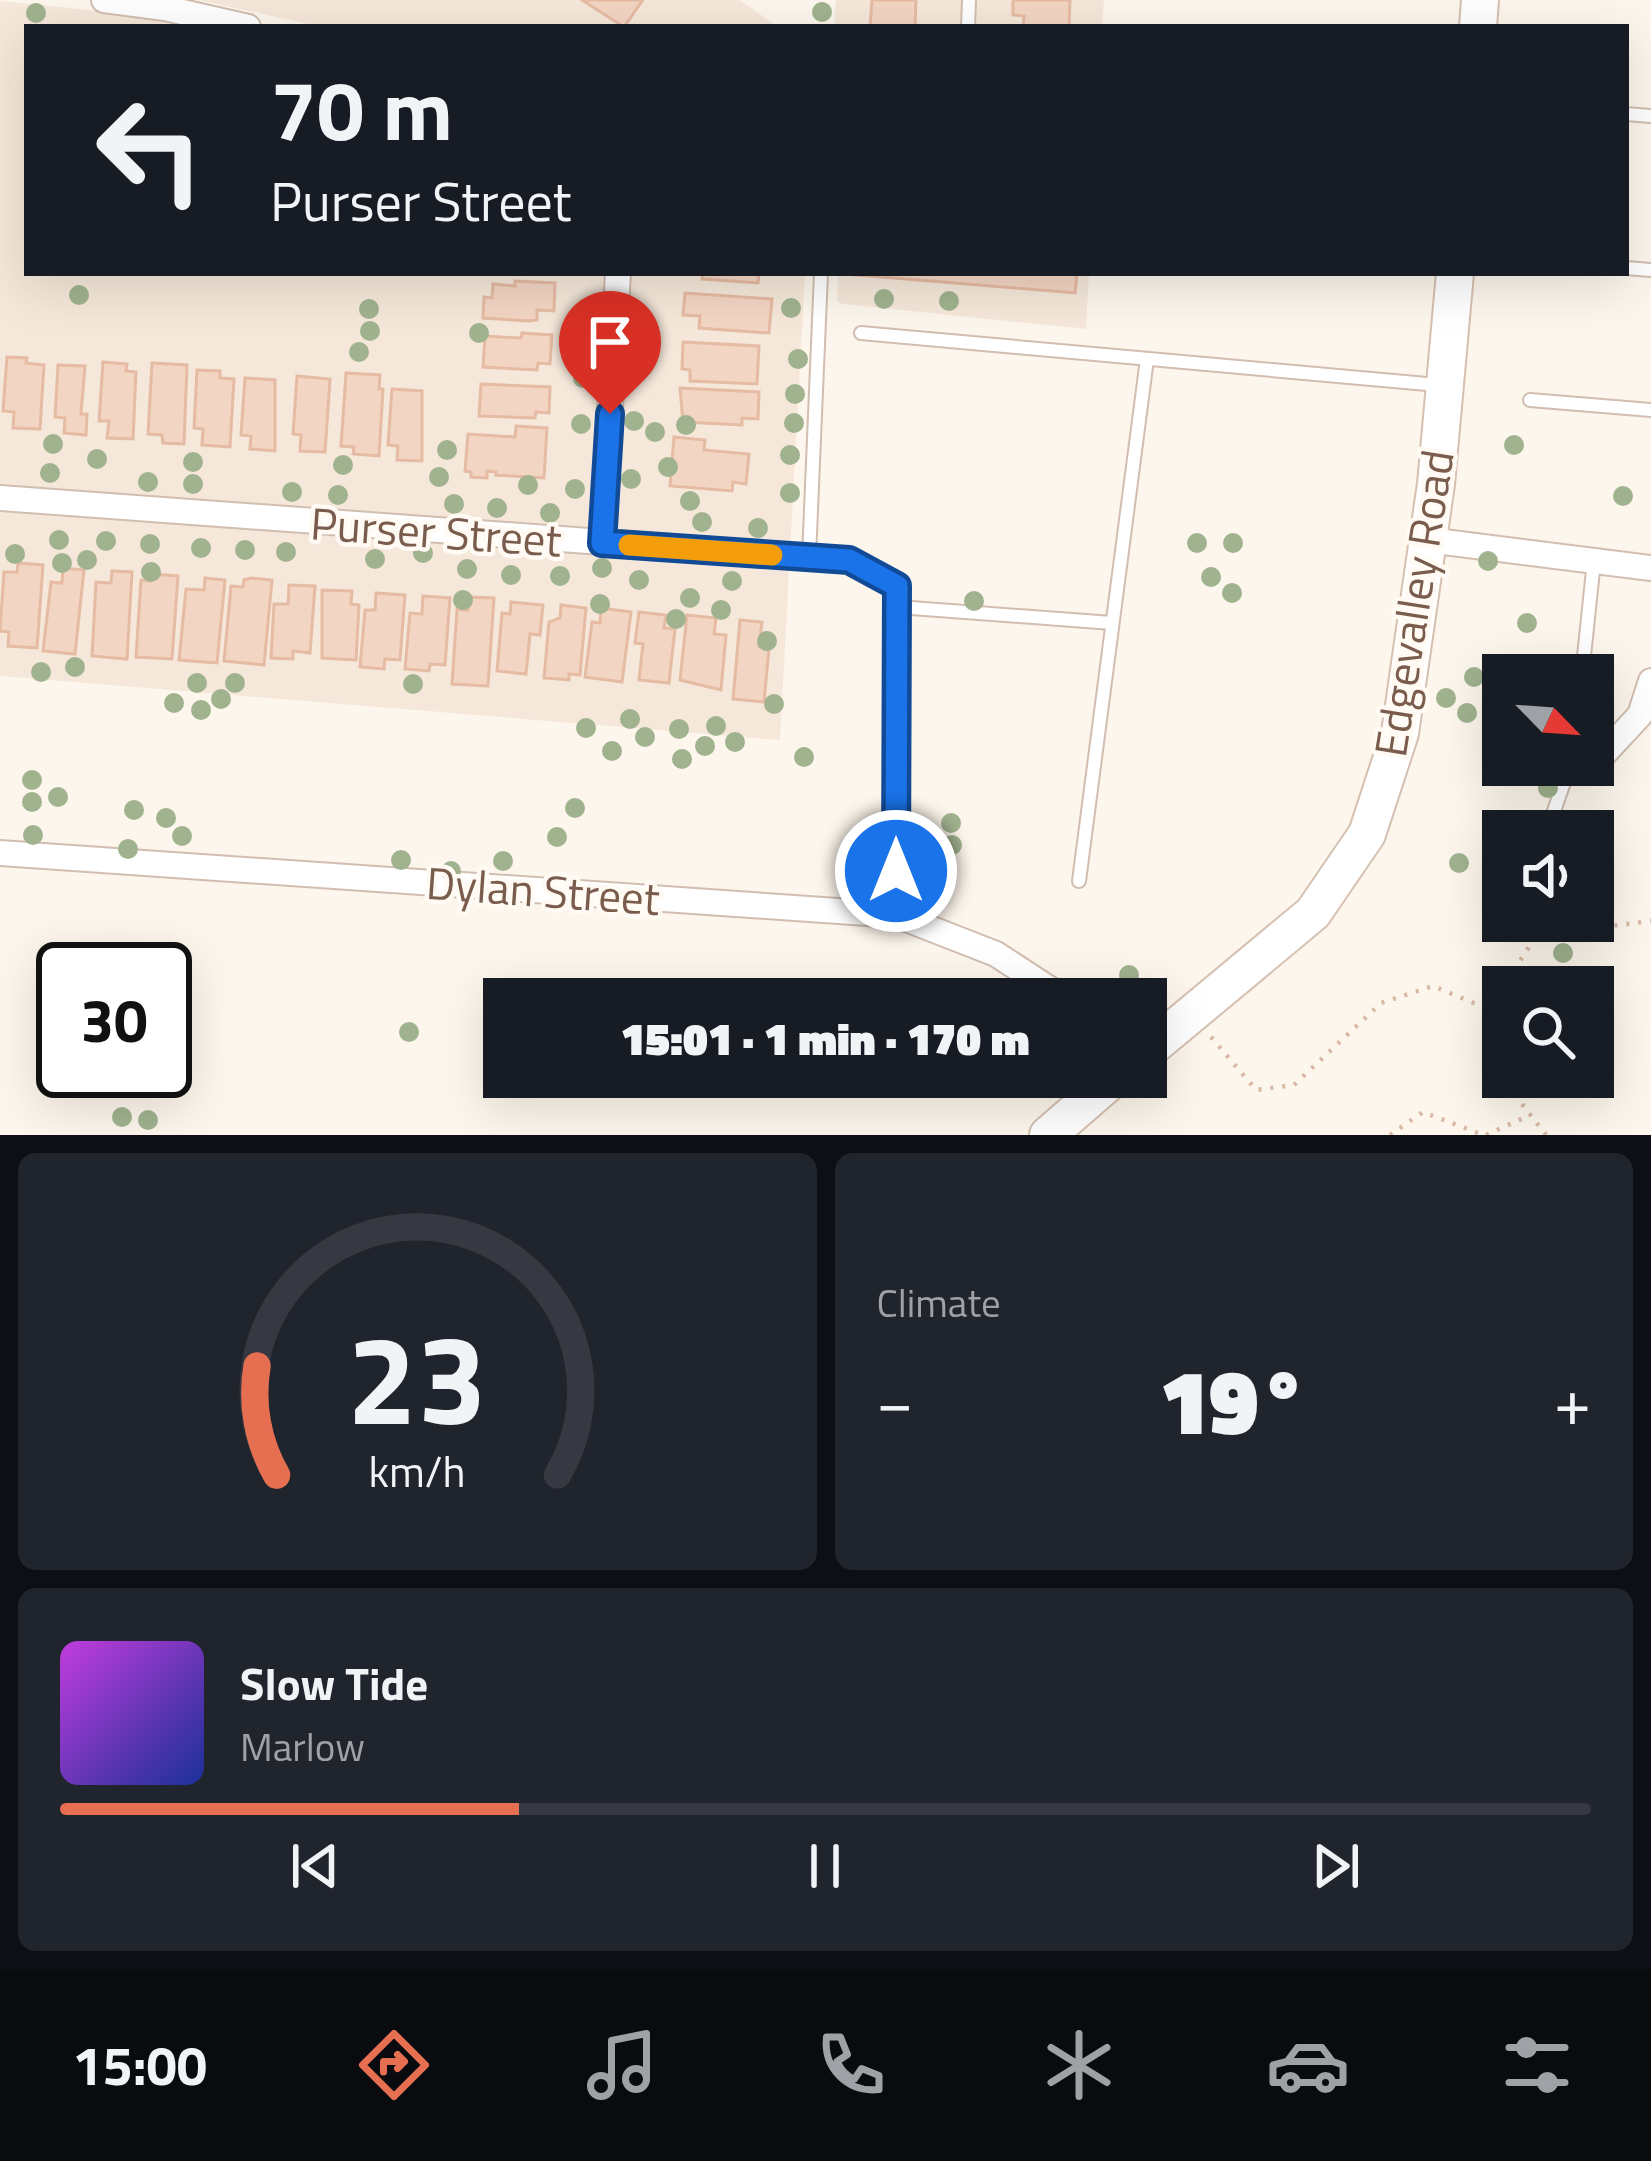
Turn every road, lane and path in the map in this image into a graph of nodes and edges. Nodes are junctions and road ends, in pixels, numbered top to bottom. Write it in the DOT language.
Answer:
graph roads {
  1 [pos="104,0"];
  2 [pos="235,24"];
  3 [pos="618,276"];
  4 [pos="821,276"];
  5 [pos="1455,276"];
  6 [pos="860,333"];
  7 [pos="1147,359"];
  8 [pos="1445,386"];
  9 [pos="1530,400"];
  10 [pos="1651,410"];
  11 [pos="0,498"];
  12 [pos="1428,540"];
  13 [pos="602,543"];
  14 [pos="809,558"];
  15 [pos="1594,561"];
  16 [pos="1651,568"];
  17 [pos="898,607"];
  18 [pos="1112,623"];
  19 [pos="1584,654"];
  20 [pos="1651,681"];
  21 [pos="1614,743"];
  22 [pos="0,853"];
  23 [pos="1079,881"];
  24 [pos="896,915"];
  25 [pos="1651,921"];
  26 [pos="1516,966"];
  27 [pos="1033,978"];
  28 [pos="1482,1006"];
  29 [pos="1191,1018"];
  30 [pos="1167,1036"];
  31 [pos="1091,1098"];
  32 [pos="1517,1098"];
  33 [pos="1530,1115"];
  34 [pos="1048,1135"];
  35 [pos="1390,1135"];
  36 [pos="1484,1135"];
  37 [pos="1546,1135"];
  1 -- 2 [label="street"];
  3 -- 13 [label="street"];
  4 -- 14 [label="lane"];
  5 -- 8 [label="street, Edgevalley Road"];
  6 -- 7 [label="lane"];
  7 -- 8 [label="lane"];
  7 -- 18 [label="lane"];
  8 -- 12 [label="street, Edgevalley Road"];
  9 -- 10 [label="lane"];
  11 -- 13 [label="street, Purser Street"];
  12 -- 15 [label="street"];
  12 -- 29 [label="street, Edgevalley Road"];
  13 -- 14 [label="street, Purser Street"];
  14 -- 17 [label="street, Purser Street"];
  15 -- 16 [label="street"];
  15 -- 19 [label="lane"];
  17 -- 18 [label="lane"];
  17 -- 24 [label="street"];
  18 -- 23 [label="lane"];
  20 -- 21 [label="street"];
  22 -- 24 [label="street, Dylan Street"];
  24 -- 27 [label="street, Dylan Street"];
  25 -- 26 [label="path"];
  28 -- 29 [label="path"];
  29 -- 30 [label="street, Edgevalley Road"];
  31 -- 34 [label="street"];
  32 -- 33 [label="path"];
  33 -- 36 [label="path"];
  33 -- 37 [label="path"];
  35 -- 36 [label="path"];
}
